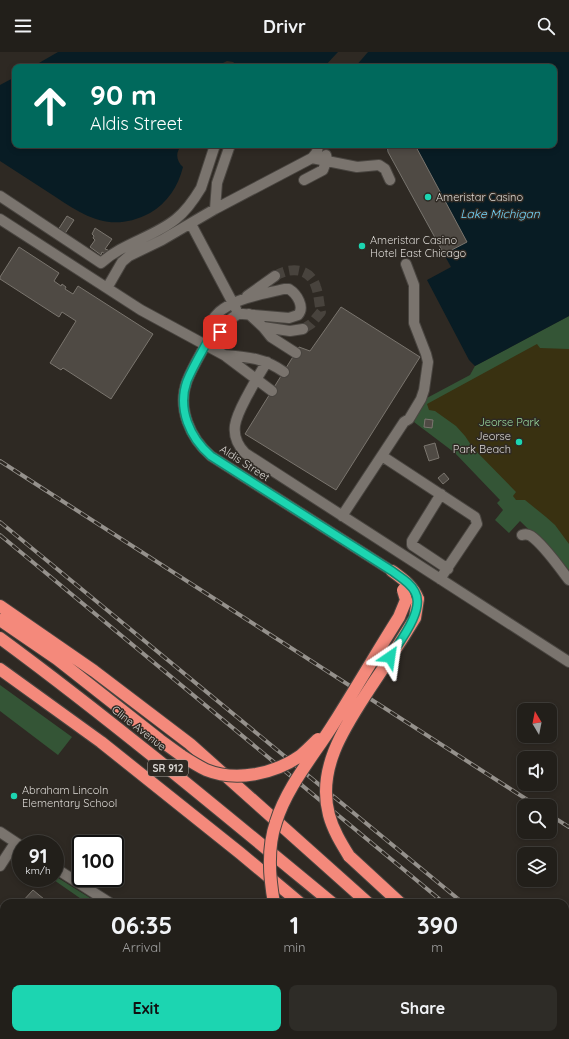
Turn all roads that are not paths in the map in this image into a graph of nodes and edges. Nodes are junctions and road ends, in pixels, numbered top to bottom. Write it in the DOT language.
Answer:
graph roads {
  1 [pos="215,148"];
  2 [pos="229,148"];
  3 [pos="319,148"];
  4 [pos="322,148"];
  5 [pos="312,158"];
  6 [pos="327,161"];
  7 [pos="304,180"];
  8 [pos="390,180"];
  9 [pos="0,196"];
  10 [pos="216,209"];
  11 [pos="0,219"];
  12 [pos="191,224"];
  13 [pos="406,264"];
  14 [pos="275,276"];
  15 [pos="107,288"];
  16 [pos="244,299"];
  17 [pos="233,303"];
  18 [pos="238,314"];
  19 [pos="249,314"];
  20 [pos="264,327"];
  21 [pos="303,329"];
  22 [pos="211,335"];
  23 [pos="205,345"];
  24 [pos="296,353"];
  25 [pos="224,356"];
  26 [pos="266,362"];
  27 [pos="284,372"];
  28 [pos="255,380"];
  29 [pos="272,391"];
  30 [pos="382,456"];
  31 [pos="441,494"];
  32 [pos="342,516"];
  33 [pos="522,536"];
  34 [pos="448,569"];
  35 [pos="392,571"];
  36 [pos="440,579"];
  37 [pos="569,580"];
  38 [pos="0,606"];
  39 [pos="0,620"];
  40 [pos="0,638"];
  41 [pos="569,662"];
  42 [pos="0,669"];
  43 [pos="334,723"];
  44 [pos="0,832"];
  45 [pos="12,840"];
  46 [pos="4,852"];
  47 [pos="0,866"];
  48 [pos="64,874"];
  49 [pos="104,899"];
  50 [pos="273,899"];
  51 [pos="295,899"];
  52 [pos="327,899"];
  53 [pos="364,899"];
  54 [pos="396,899"];
  1 -- 9 [label="street"];
  2 -- 10 [label="street"];
  3 -- 5 [label="street"];
  4 -- 6 [label="street"];
  5 -- 6 [label="street"];
  5 -- 10 [label="street"];
  6 -- 7 [label="street"];
  6 -- 8 [label="street"];
  10 -- 12 [label="street"];
  11 -- 15 [label="street"];
  12 -- 15 [label="street"];
  12 -- 17 [label="street"];
  13 -- 30 [label="street"];
  14 -- 16 [label="street"];
  15 -- 23 [label="street"];
  16 -- 17 [label="street"];
  16 -- 19 [label="street"];
  17 -- 18 [label="street"];
  17 -- 22 [label="street"];
  18 -- 19 [label="street"];
  18 -- 22 [label="street"];
  19 -- 20 [label="street"];
  20 -- 21 [label="street"];
  20 -- 24 [label="street"];
  22 -- 23 [label="street, Aldis Street"];
  23 -- 25 [label="street"];
  23 -- 35 [label="street, Aldis Street"];
  25 -- 26 [label="street"];
  25 -- 28 [label="street"];
  26 -- 27 [label="street"];
  26 -- 28 [label="street"];
  28 -- 29 [label="street"];
  28 -- 32 [label="street"];
  30 -- 31 [label="street"];
  30 -- 32 [label="street"];
  31 -- 34 [label="street"];
  31 -- 34 [label="street"];
  32 -- 36 [label="street"];
  33 -- 37 [label="street"];
  34 -- 36 [label="street"];
  35 -- 43 [label="highway, bridge"];
  35 -- 54 [label="highway, bridge"];
  36 -- 41 [label="street"];
  38 -- 53 [label="highway"];
  39 -- 43 [label="highway, bridge"];
  40 -- 52 [label="highway, Cline Avenue / SR 912"];
  42 -- 51 [label="highway, SR 912"];
  43 -- 50 [label="highway, bridge"];
  44 -- 45 [label="street"];
  46 -- 47 [label="street"];
  48 -- 49 [label="street"];
}
